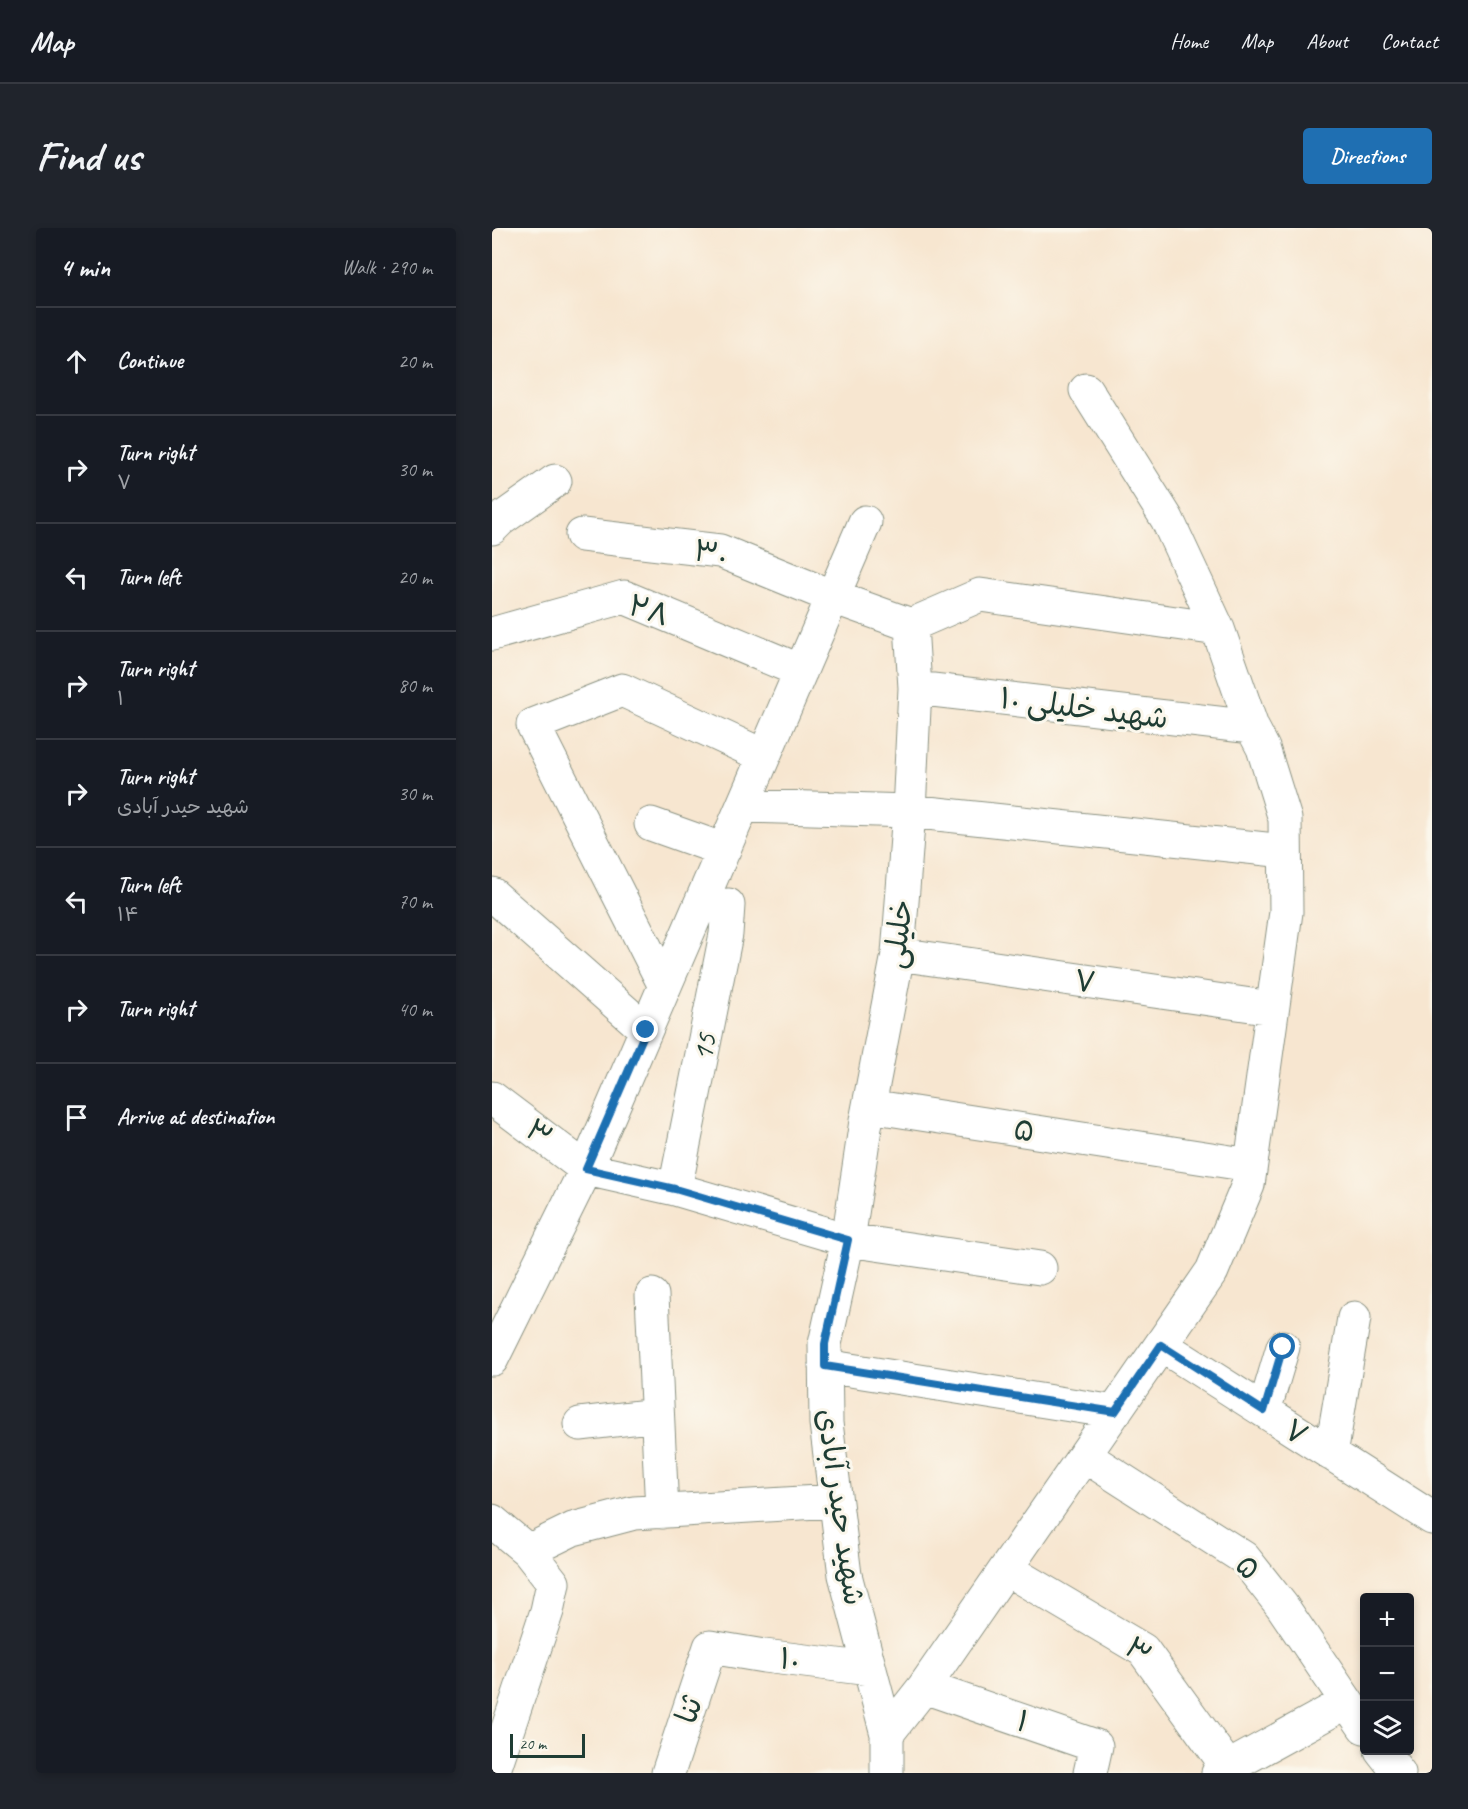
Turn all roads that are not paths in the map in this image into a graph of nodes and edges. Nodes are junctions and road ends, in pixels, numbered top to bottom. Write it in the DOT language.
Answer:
graph roads {
  1 [pos="1086,390"];
  2 [pos="555,481"];
  3 [pos="865,522"];
  4 [pos="492,528"];
  5 [pos="582,535"];
  6 [pos="833,597"];
  7 [pos="910,625"];
  8 [pos="1218,629"];
  9 [pos="492,634"];
  10 [pos="801,671"];
  11 [pos="915,688"];
  12 [pos="1252,727"];
  13 [pos="764,756"];
  14 [pos="742,806"];
  15 [pos="909,811"];
  16 [pos="651,824"];
  17 [pos="724,850"];
  18 [pos="1285,850"];
  19 [pos="492,894"];
  20 [pos="728,905"];
  21 [pos="898,954"];
  22 [pos="665,986"];
  23 [pos="1272,1008"];
  24 [pos="646,1030"];
  25 [pos="492,1098"];
  26 [pos="869,1106"];
  27 [pos="1250,1165"];
  28 [pos="586,1169"];
  29 [pos="675,1189"];
  30 [pos="848,1240"];
  31 [pos="1040,1268"];
  32 [pos="652,1295"];
  33 [pos="1354,1318"];
  34 [pos="1161,1345"];
  35 [pos="1283,1347"];
  36 [pos="492,1359"];
  37 [pos="825,1366"];
  38 [pos="1264,1411"];
  39 [pos="1115,1412"];
  40 [pos="657,1415"];
  41 [pos="580,1425"];
  42 [pos="1331,1454"];
  43 [pos="1085,1456"];
  44 [pos="835,1501"];
  45 [pos="662,1512"];
  46 [pos="1432,1518"];
  47 [pos="492,1521"];
  48 [pos="528,1551"];
  49 [pos="1006,1569"];
  50 [pos="710,1647"];
  51 [pos="870,1669"];
  52 [pos="924,1686"];
  53 [pos="1356,1715"];
  54 [pos="501,1716"];
  55 [pos="887,1734"];
  56 [pos="1385,1755"];
  57 [pos="1226,1771"];
  58 [pos="493,1773"];
  59 [pos="668,1773"];
  60 [pos="887,1773"];
  61 [pos="1090,1773"];
  62 [pos="1399,1773"];
  1 -- 8 [label="street"];
  2 -- 4 [label="street"];
  3 -- 6 [label="street"];
  5 -- 6 [label="street, ۳۰"];
  6 -- 7 [label="street, ۳۰"];
  6 -- 10 [label="street"];
  7 -- 8 [label="street"];
  7 -- 11 [label="street, خلیلی"];
  8 -- 12 [label="street"];
  9 -- 10 [label="street, ۲۸"];
  10 -- 13 [label="street"];
  11 -- 12 [label="street, شهید خلیلی ۱۰"];
  11 -- 15 [label="street, خلیلی"];
  12 -- 18 [label="street"];
  13 -- 14 [label="street"];
  13 -- 22 [label="street"];
  14 -- 15 [label="street"];
  14 -- 17 [label="street"];
  15 -- 18 [label="street"];
  15 -- 21 [label="street, خلیلی"];
  16 -- 17 [label="street"];
  17 -- 22 [label="street"];
  18 -- 23 [label="street"];
  19 -- 24 [label="street"];
  20 -- 29 [label="street, 15"];
  21 -- 23 [label="street, ۷"];
  21 -- 26 [label="street, خلیلی"];
  22 -- 24 [label="street"];
  23 -- 27 [label="street"];
  24 -- 28 [label="street"];
  25 -- 28 [label="street, ۳"];
  26 -- 27 [label="street, ۵"];
  26 -- 30 [label="street, خلیلی"];
  27 -- 34 [label="street"];
  28 -- 29 [label="street"];
  28 -- 36 [label="street"];
  29 -- 30 [label="street"];
  30 -- 31 [label="street"];
  30 -- 37 [label="street, شهید حیدر آبادی"];
  32 -- 40 [label="street"];
  33 -- 42 [label="street"];
  34 -- 38 [label="street, ۷"];
  34 -- 39 [label="street"];
  35 -- 38 [label="street"];
  37 -- 39 [label="street"];
  37 -- 44 [label="street, شهید حیدر آبادی"];
  38 -- 42 [label="street, ۷"];
  39 -- 43 [label="street"];
  40 -- 41 [label="street"];
  40 -- 45 [label="street"];
  42 -- 46 [label="street, ۷"];
  43 -- 49 [label="street"];
  43 -- 53 [label="street, ۵"];
  44 -- 45 [label="street"];
  44 -- 51 [label="street, شهید حیدر آبادی"];
  45 -- 48 [label="street"];
  47 -- 48 [label="street"];
  48 -- 54 [label="street"];
  49 -- 52 [label="street"];
  49 -- 57 [label="street, ۳"];
  50 -- 51 [label="street, ۱۰"];
  50 -- 59 [label="street, ثنا"];
  51 -- 55 [label="street, شهید حیدر آبادی"];
  52 -- 55 [label="street"];
  52 -- 61 [label="street, ۱"];
  53 -- 57 [label="street"];
  54 -- 58 [label="street"];
  55 -- 60 [label="street, شهید حیدر آبادی"];
  56 -- 62 [label="street"];
}
